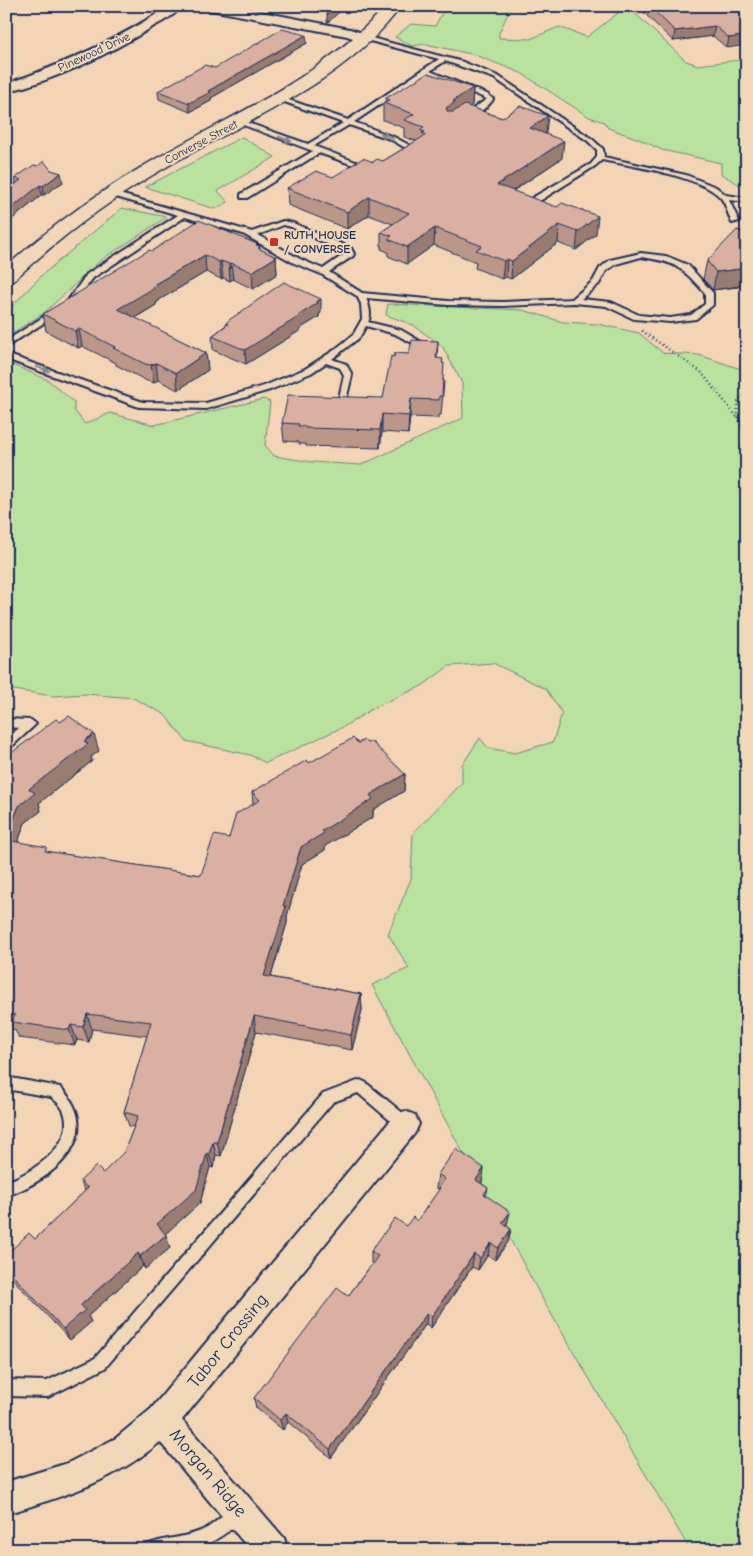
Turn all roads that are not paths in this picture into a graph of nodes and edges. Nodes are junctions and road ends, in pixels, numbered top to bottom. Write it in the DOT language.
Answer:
graph roads {
  1 [pos="177,6"];
  2 [pos="211,6"];
  3 [pos="394,6"];
  4 [pos="364,38"];
  5 [pos="443,58"];
  6 [pos="425,70"];
  7 [pos="6,88"];
  8 [pos="281,99"];
  9 [pos="457,121"];
  10 [pos="240,122"];
  11 [pos="350,122"];
  12 [pos="308,147"];
  13 [pos="318,151"];
  14 [pos="601,158"];
  15 [pos="395,164"];
  16 [pos="376,169"];
  17 [pos="112,193"];
  18 [pos="244,196"];
  19 [pos="724,197"];
  20 [pos="535,200"];
  21 [pos="747,200"];
  22 [pos="184,214"];
  23 [pos="735,221"];
  24 [pos="252,236"];
  25 [pos="324,272"];
  26 [pos="6,277"];
  27 [pos="360,295"];
  28 [pos="574,300"];
  29 [pos="364,323"];
  30 [pos="419,343"];
  31 [pos="6,345"];
  32 [pos="6,356"];
  33 [pos="326,360"];
  34 [pos="344,398"];
  35 [pos="6,724"];
  36 [pos="6,745"];
  37 [pos="6,1083"];
  38 [pos="405,1124"];
  39 [pos="6,1189"];
  40 [pos="6,1388"];
  41 [pos="162,1420"];
  42 [pos="6,1498"];
  43 [pos="240,1512"];
  44 [pos="155,1550"];
  45 [pos="272,1550"];
  1 -- 7 [label="street, Pinewood Drive"];
  2 -- 4 [label="street"];
  3 -- 4 [label="main road, Converse Street"];
  4 -- 5 [label="lane"];
  4 -- 8 [label="main road, Converse Street"];
  5 -- 6 [label="lane"];
  5 -- 14 [label="lane"];
  6 -- 9 [label="lane"];
  6 -- 11 [label="lane"];
  8 -- 10 [label="main road, Converse Street"];
  8 -- 11 [label="lane"];
  10 -- 12 [label="lane, one-way"];
  10 -- 17 [label="main road, Converse Street"];
  11 -- 12 [label="lane"];
  15 -- 11 [label="lane, one-way"];
  12 -- 13 [label="lane"];
  13 -- 16 [label="lane"];
  13 -- 18 [label="lane"];
  14 -- 19 [label="lane"];
  14 -- 20 [label="lane"];
  17 -- 22 [label="lane"];
  17 -- 26 [label="main road, Converse Street"];
  19 -- 21 [label="lane"];
  19 -- 23 [label="lane"];
  22 -- 24 [label="lane"];
  22 -- 31 [label="lane"];
  24 -- 25 [label="lane"];
  24 -- 25 [label="lane"];
  25 -- 27 [label="lane"];
  27 -- 28 [label="lane"];
  27 -- 29 [label="lane"];
  28 -- 28 [label="lane"];
  29 -- 30 [label="lane"];
  29 -- 33 [label="lane"];
  32 -- 33 [label="lane, one-way"];
  33 -- 34 [label="lane"];
  35 -- 36 [label="lane"];
  37 -- 39 [label="lane"];
  38 -- 40 [label="lane"];
  38 -- 41 [label="street, Tabor Crossing"];
  41 -- 42 [label="street, Tabor Crossing"];
  41 -- 43 [label="street, Morgan Ridge"];
  43 -- 44 [label="lane"];
  43 -- 45 [label="street, Morgan Ridge"];
}
